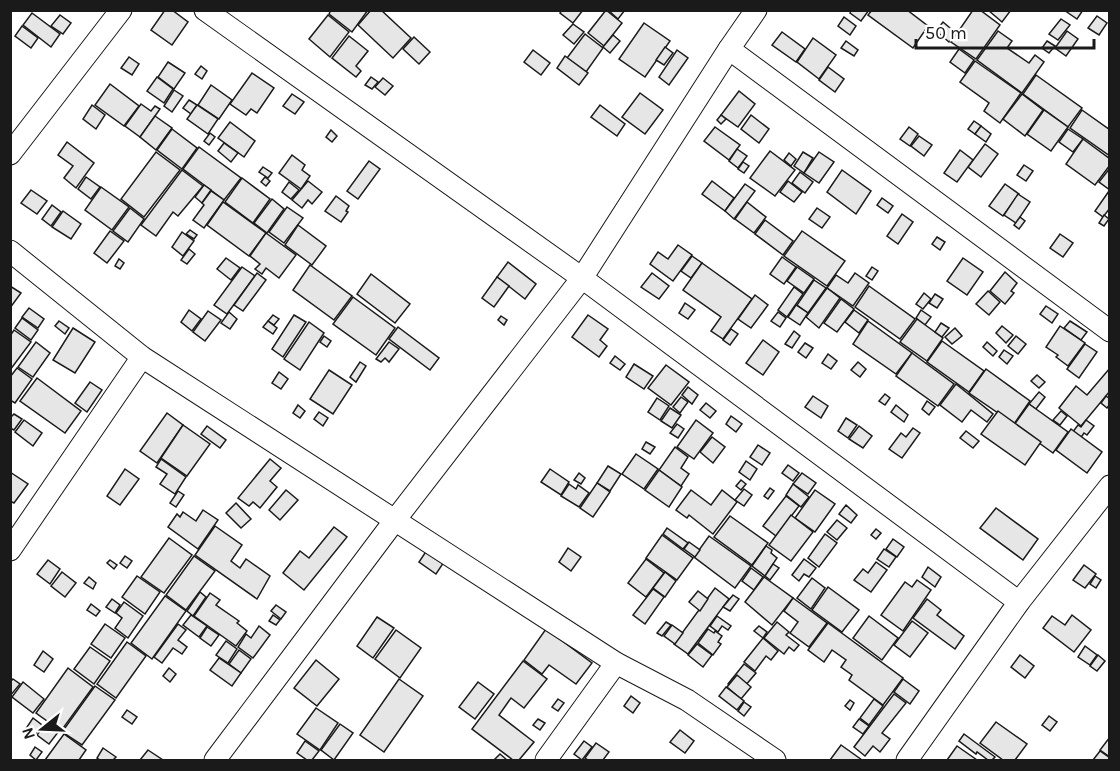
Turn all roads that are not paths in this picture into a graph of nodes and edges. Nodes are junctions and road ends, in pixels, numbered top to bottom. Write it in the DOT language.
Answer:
graph roads {
  1 [pos="121,10"];
  2 [pos="206,10"];
  3 [pos="756,10"];
  4 [pos="729,49"];
  5 [pos="10,154"];
  6 [pos="10,251"];
  7 [pos="582,278"];
  8 [pos="1110,331"];
  9 [pos="142,357"];
  10 [pos="1110,486"];
  11 [pos="395,520"];
  12 [pos="10,550"];
  13 [pos="1019,602"];
  14 [pos="616,663"];
  15 [pos="215,760"];
  16 [pos="546,760"];
  17 [pos="775,760"];
  18 [pos="907,760"];
  1 -- 5 [label="street"];
  2 -- 7 [label="street"];
  3 -- 4 [label="street"];
  4 -- 7 [label="street"];
  4 -- 8 [label="street"];
  6 -- 9 [label="street"];
  7 -- 11 [label="street"];
  7 -- 13 [label="street"];
  9 -- 11 [label="street"];
  9 -- 12 [label="street"];
  10 -- 13 [label="street"];
  11 -- 14 [label="street"];
  11 -- 15 [label="street"];
  13 -- 18 [label="street"];
  14 -- 16 [label="street"];
  14 -- 17 [label="street"];
}
